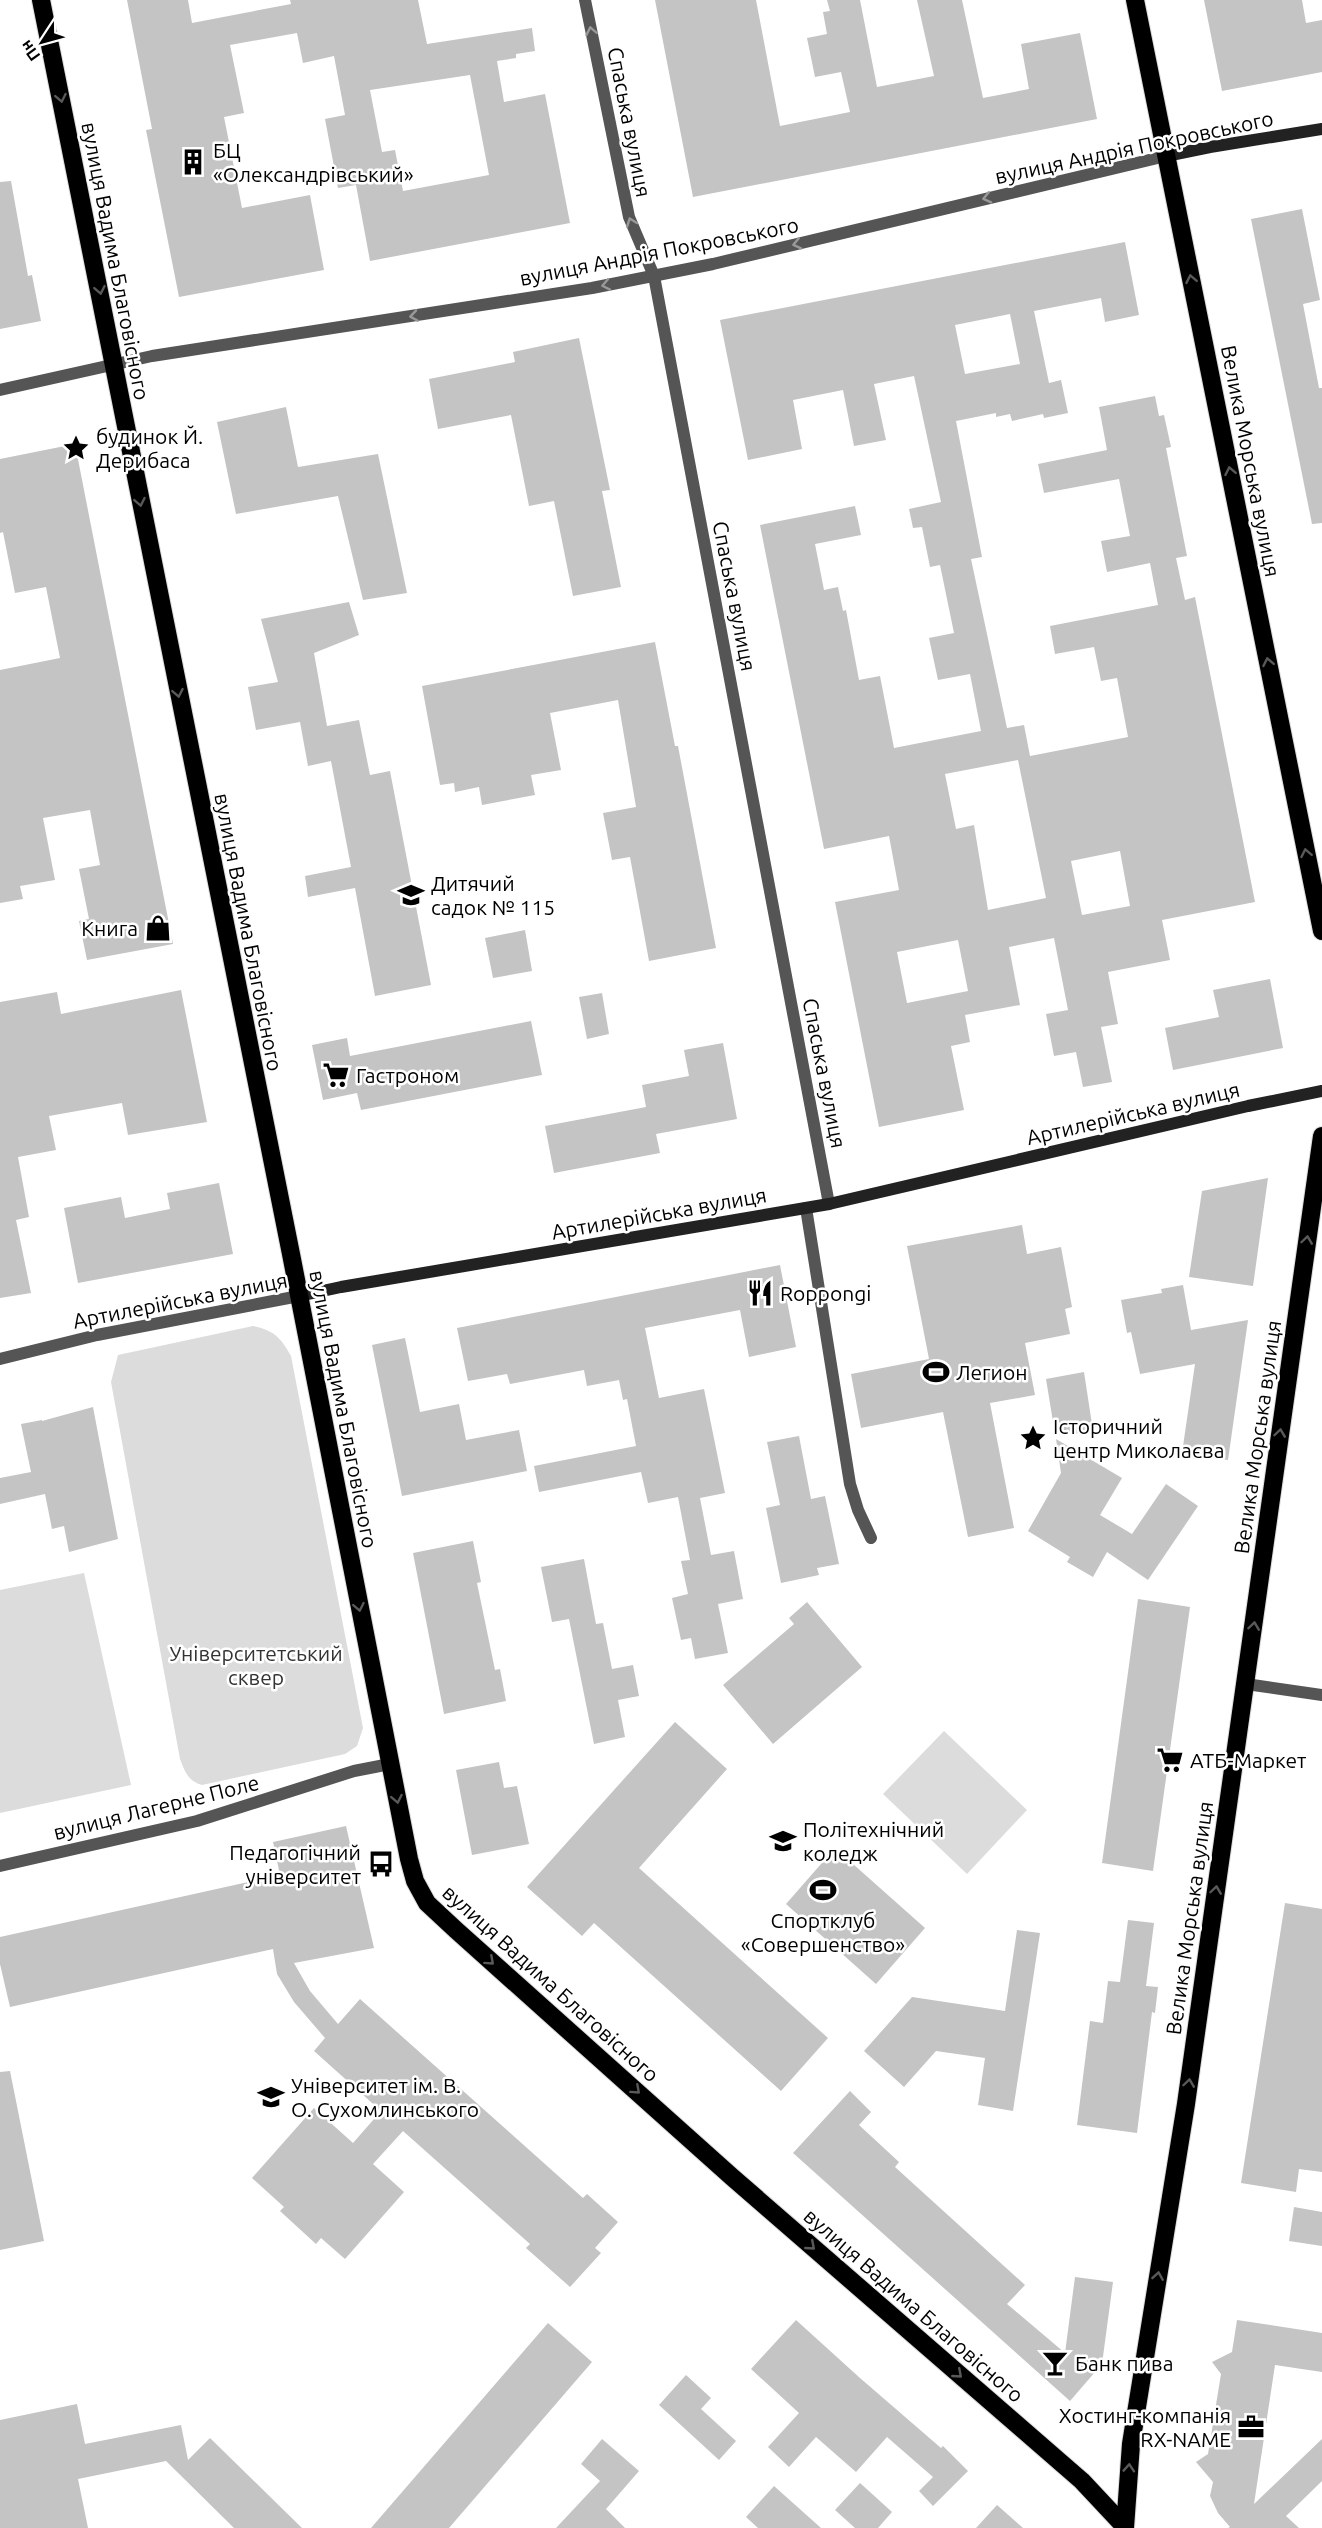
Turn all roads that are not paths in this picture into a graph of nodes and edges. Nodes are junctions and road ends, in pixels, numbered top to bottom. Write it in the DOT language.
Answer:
graph roads {
  1 [pos="41,0"];
  2 [pos="585,0"];
  3 [pos="1135,0"];
  4 [pos="1322,129"];
  5 [pos="1166,156"];
  6 [pos="654,276"];
  7 [pos="113,364"];
  8 [pos="0,390"];
  9 [pos="1322,931"];
  10 [pos="1322,1091"];
  11 [pos="1322,1136"];
  12 [pos="829,1203"];
  13 [pos="806,1208"];
  14 [pos="299,1296"];
  15 [pos="0,1359"];
  16 [pos="871,1538"];
  17 [pos="1246,1684"];
  18 [pos="1322,1695"];
  19 [pos="390,1764"];
  20 [pos="0,1866"];
  21 [pos="1125,2528"];
  1 -- 7 [label="highway, вулиця Вадима Благовісного, one-way"];
  6 -- 2 [label="street, Спаська вулиця, one-way"];
  3 -- 5 [label="highway, Велика Морська вулиця"];
  4 -- 5 [label="street, вулиця Андрія Покровського"];
  5 -- 6 [label="street, вулиця Андрія Покровського, one-way"];
  9 -- 5 [label="highway, Велика Морська вулиця, one-way"];
  6 -- 7 [label="street, вулиця Андрія Покровського, one-way"];
  6 -- 12 [label="street, Спаська вулиця"];
  7 -- 8 [label="street, вулиця Андрія Покровського"];
  7 -- 14 [label="highway, вулиця Вадима Благовісного, one-way"];
  10 -- 12 [label="street, Артилерійська вулиця"];
  17 -- 11 [label="highway, Велика Морська вулиця, one-way"];
  12 -- 13 [label="street, Артилерійська вулиця"];
  13 -- 14 [label="street, Артилерійська вулиця"];
  13 -- 16 [label="street"];
  14 -- 15 [label="street, Артилерійська вулиця"];
  14 -- 19 [label="highway, вулиця Вадима Благовісного, one-way"];
  17 -- 18 [label="street"];
  21 -- 17 [label="highway, Велика Морська вулиця, one-way"];
  19 -- 20 [label="street, вулиця Лагерне Поле"];
  19 -- 21 [label="highway, вулиця Вадима Благовісного, one-way"];
}
